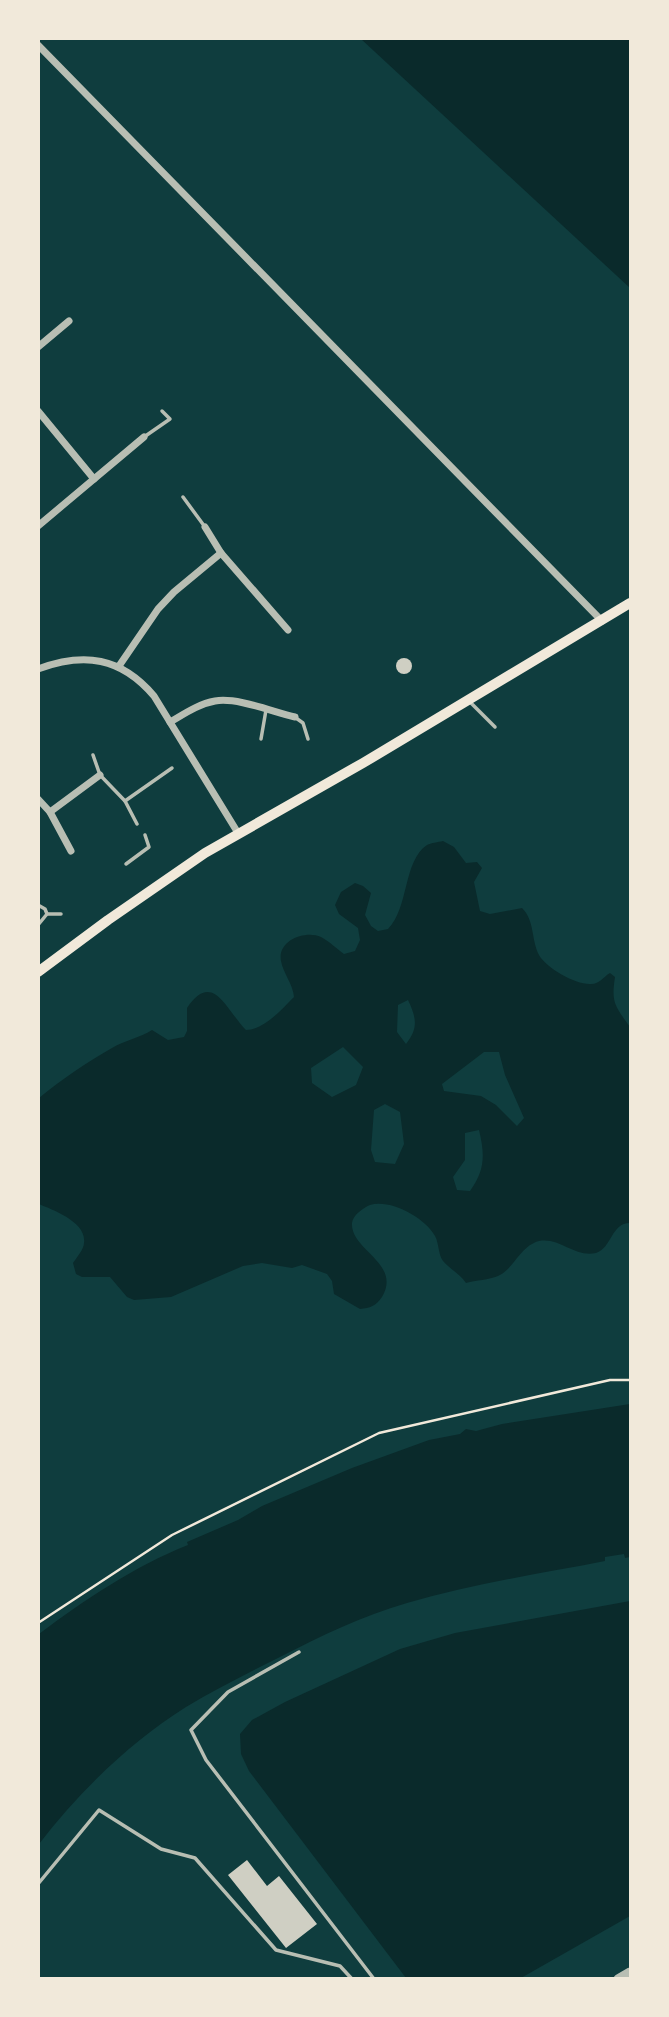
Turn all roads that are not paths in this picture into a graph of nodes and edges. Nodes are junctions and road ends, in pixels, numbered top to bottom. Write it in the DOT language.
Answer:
graph roads {
  1 [pos="38,45"];
  2 [pos="69,320"];
  3 [pos="38,347"];
  4 [pos="38,411"];
  5 [pos="163,411"];
  6 [pos="144,437"];
  7 [pos="94,479"];
  8 [pos="183,497"];
  9 [pos="38,526"];
  10 [pos="205,527"];
  11 [pos="221,553"];
  12 [pos="631,603"];
  13 [pos="603,621"];
  14 [pos="288,630"];
  15 [pos="119,666"];
  16 [pos="38,670"];
  17 [pos="468,701"];
  18 [pos="266,710"];
  19 [pos="295,717"];
  20 [pos="170,722"];
  21 [pos="495,727"];
  22 [pos="261,739"];
  23 [pos="308,739"];
  24 [pos="93,755"];
  25 [pos="172,768"];
  26 [pos="100,775"];
  27 [pos="38,799"];
  28 [pos="125,801"];
  29 [pos="50,812"];
  30 [pos="137,824"];
  31 [pos="238,833"];
  32 [pos="145,835"];
  33 [pos="71,850"];
  34 [pos="126,864"];
  35 [pos="38,905"];
  36 [pos="47,914"];
  37 [pos="61,914"];
  38 [pos="38,925"];
  39 [pos="38,972"];
  40 [pos="299,1652"];
  41 [pos="38,1884"];
  42 [pos="631,1972"];
  43 [pos="352,1979"];
  44 [pos="374,1979"];
  45 [pos="618,1979"];
  1 -- 13 [label="street"];
  2 -- 3 [label="street"];
  4 -- 7 [label="street"];
  5 -- 6 [label="lane"];
  6 -- 7 [label="street"];
  7 -- 9 [label="street"];
  8 -- 10 [label="lane"];
  10 -- 11 [label="street"];
  11 -- 14 [label="street"];
  11 -- 15 [label="street"];
  12 -- 13 [label="main road"];
  13 -- 17 [label="main road"];
  15 -- 16 [label="street"];
  15 -- 20 [label="street"];
  17 -- 21 [label="lane"];
  17 -- 31 [label="main road"];
  18 -- 19 [label="street"];
  18 -- 20 [label="street"];
  18 -- 22 [label="lane"];
  19 -- 23 [label="lane"];
  20 -- 31 [label="street"];
  24 -- 26 [label="lane"];
  25 -- 28 [label="lane"];
  26 -- 28 [label="lane"];
  26 -- 29 [label="street"];
  27 -- 29 [label="street"];
  28 -- 30 [label="lane"];
  29 -- 33 [label="street"];
  31 -- 39 [label="main road"];
  32 -- 34 [label="lane"];
  35 -- 36 [label="lane"];
  36 -- 37 [label="lane"];
  36 -- 38 [label="lane"];
  40 -- 44 [label="lane"];
  41 -- 43 [label="lane"];
  42 -- 45 [label="street"];
}
